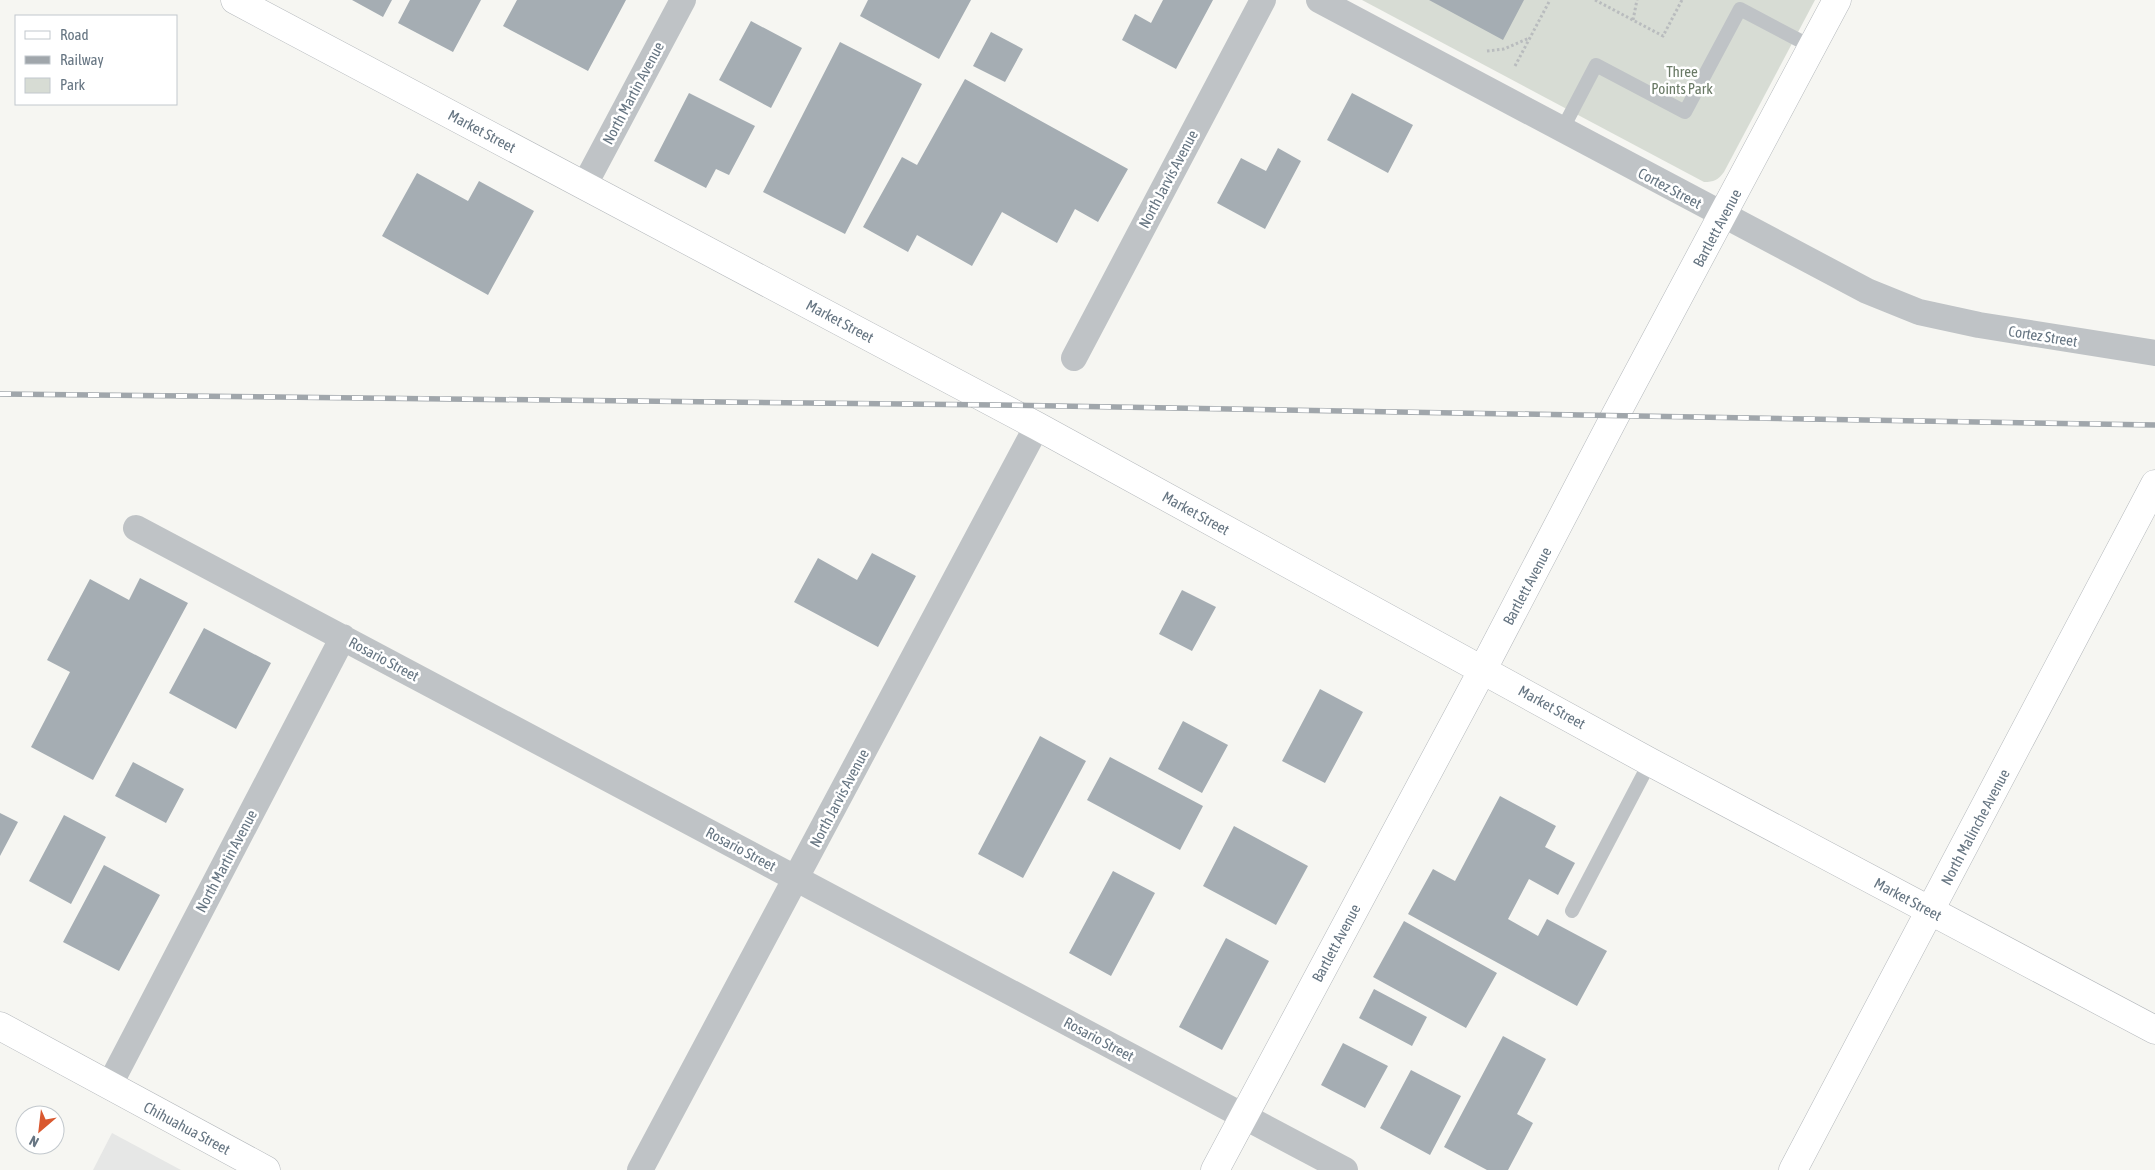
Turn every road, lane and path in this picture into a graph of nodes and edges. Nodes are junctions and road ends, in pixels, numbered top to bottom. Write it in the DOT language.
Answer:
graph roads {
  1 [pos="235,0"];
  2 [pos="683,0"];
  3 [pos="1262,0"];
  4 [pos="1319,0"];
  5 [pos="1550,0"];
  6 [pos="1595,0"];
  7 [pos="1637,0"];
  8 [pos="1682,0"];
  9 [pos="1837,0"];
  10 [pos="1632,20"];
  11 [pos="1529,38"];
  12 [pos="1812,47"];
  13 [pos="1487,51"];
  14 [pos="1515,66"];
  15 [pos="1562,130"];
  16 [pos="584,186"];
  17 [pos="1723,216"];
  18 [pos="2155,353"];
  19 [pos="1074,358"];
  20 [pos="1037,426"];
  21 [pos="2155,484"];
  22 [pos="136,528"];
  23 [pos="343,637"];
  24 [pos="1483,669"];
  25 [pos="1650,762"];
  26 [pos="796,878"];
  27 [pos="1572,911"];
  28 [pos="1930,911"];
  29 [pos="0,1026"];
  30 [pos="2155,1030"];
  31 [pos="109,1086"];
  32 [pos="1243,1116"];
  33 [pos="266,1170"];
  34 [pos="640,1170"];
  35 [pos="1214,1170"];
  36 [pos="1346,1170"];
  37 [pos="1793,1170"];
  1 -- 16 [label="main road, Market Street"];
  2 -- 16 [label="street, North Martin Avenue"];
  3 -- 19 [label="street, North Jarvis Avenue"];
  4 -- 15 [label="street, Cortez Street"];
  5 -- 11 [label="path"];
  6 -- 10 [label="path"];
  7 -- 10 [label="path"];
  8 -- 10 [label="path"];
  9 -- 12 [label="main road, Bartlett Avenue"];
  11 -- 13 [label="path"];
  11 -- 14 [label="path"];
  12 -- 15 [label="lane"];
  12 -- 17 [label="main road, Bartlett Avenue"];
  15 -- 17 [label="street, Cortez Street"];
  16 -- 20 [label="main road, Market Street"];
  17 -- 18 [label="street, Cortez Street"];
  17 -- 24 [label="main road, Bartlett Avenue"];
  20 -- 24 [label="main road, Market Street"];
  20 -- 26 [label="street, North Jarvis Avenue"];
  21 -- 28 [label="main road, North Malinche Avenue"];
  22 -- 23 [label="street, Rosario Street"];
  23 -- 26 [label="street, Rosario Street"];
  23 -- 31 [label="street, North Martin Avenue"];
  24 -- 25 [label="main road, Market Street"];
  24 -- 32 [label="main road, Bartlett Avenue"];
  25 -- 27 [label="lane"];
  25 -- 28 [label="main road, Market Street"];
  26 -- 32 [label="street, Rosario Street"];
  26 -- 34 [label="street, North Jarvis Avenue"];
  28 -- 30 [label="main road, Market Street"];
  28 -- 37 [label="main road, North Malinche Avenue"];
  29 -- 31 [label="main road, Chihuahua Street"];
  31 -- 33 [label="main road, Chihuahua Street"];
  32 -- 35 [label="main road, Bartlett Avenue"];
  32 -- 36 [label="street, Rosario Street"];
}
